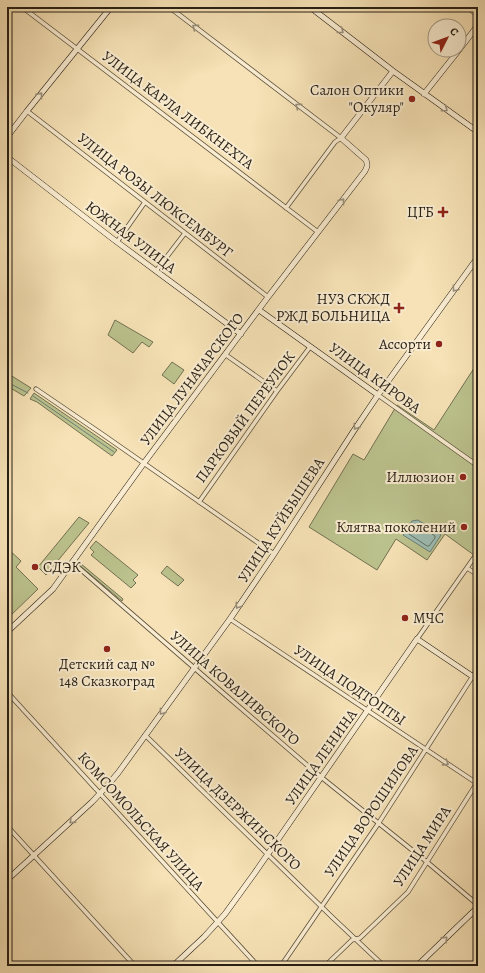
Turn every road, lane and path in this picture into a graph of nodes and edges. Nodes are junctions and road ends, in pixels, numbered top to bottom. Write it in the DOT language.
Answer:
graph roads {
  1 [pos="22,7"];
  2 [pos="111,7"];
  3 [pos="169,7"];
  4 [pos="310,7"];
  5 [pos="468,7"];
  6 [pos="478,15"];
  7 [pos="478,25"];
  8 [pos="467,39"];
  9 [pos="78,48"];
  10 [pos="453,58"];
  11 [pos="393,71"];
  12 [pos="424,94"];
  13 [pos="27,111"];
  14 [pos="478,132"];
  15 [pos="7,137"];
  16 [pos="341,138"];
  17 [pos="7,157"];
  18 [pos="145,202"];
  19 [pos="286,208"];
  20 [pos="318,232"];
  21 [pos="185,233"];
  22 [pos="117,242"];
  23 [pos="478,257"];
  24 [pos="156,271"];
  25 [pos="268,297"];
  26 [pos="259,310"];
  27 [pos="241,334"];
  28 [pos="310,346"];
  29 [pos="226,355"];
  30 [pos="36,389"];
  31 [pos="278,391"];
  32 [pos="378,395"];
  33 [pos="144,463"];
  34 [pos="478,466"];
  35 [pos="199,502"];
  36 [pos="478,552"];
  37 [pos="274,554"];
  38 [pos="72,562"];
  39 [pos="467,568"];
  40 [pos="478,575"];
  41 [pos="230,619"];
  42 [pos="7,632"];
  43 [pos="417,639"];
  44 [pos="194,668"];
  45 [pos="478,668"];
  46 [pos="472,676"];
  47 [pos="478,680"];
  48 [pos="7,692"];
  49 [pos="367,711"];
  50 [pos="145,735"];
  51 [pos="426,750"];
  52 [pos="321,777"];
  53 [pos="478,782"];
  54 [pos="100,794"];
  55 [pos="378,824"];
  56 [pos="7,826"];
  57 [pos="268,854"];
  58 [pos="34,855"];
  59 [pos="427,862"];
  60 [pos="7,880"];
  61 [pos="478,906"];
  62 [pos="322,907"];
  63 [pos="218,922"];
  64 [pos="356,939"];
  65 [pos="7,963"];
  66 [pos="10,966"];
  67 [pos="135,966"];
  68 [pos="173,966"];
  69 [pos="258,966"];
  70 [pos="281,966"];
  71 [pos="325,966"];
  72 [pos="384,966"];
  73 [pos="417,966"];
  1 -- 9 [label="street, УЛИЦА КАРЛА ЛИБКНЕХТА"];
  2 -- 9 [label="street"];
  16 -- 3 [label="street, one-way"];
  4 -- 11 [label="street, one-way"];
  5 -- 6 [label="street"];
  7 -- 8 [label="street"];
  13 -- 9 [label="street, one-way"];
  9 -- 19 [label="street, УЛИЦА КАРЛА ЛИБКНЕХТА"];
  10 -- 12 [label="street"];
  11 -- 12 [label="street"];
  11 -- 16 [label="street"];
  12 -- 14 [label="street, one-way"];
  13 -- 15 [label="street"];
  13 -- 18 [label="street, УЛИЦА РОЗЫ ЛЮКСЕМБУРГ"];
  16 -- 19 [label="street"];
  20 -- 16 [label="street, УЛИЦА ЛУНАЧАРСКОГО, one-way"];
  17 -- 22 [label="street, ЮЖНАЯ УЛИЦА"];
  18 -- 21 [label="street, УЛИЦА РОЗЫ ЛЮКСЕМБУРГ"];
  18 -- 22 [label="street"];
  19 -- 20 [label="street, УЛИЦА КАРЛА ЛИБКНЕХТА"];
  20 -- 25 [label="street, УЛИЦА ЛУНАЧАРСКОГО"];
  21 -- 24 [label="street"];
  21 -- 25 [label="street, УЛИЦА РОЗЫ ЛЮКСЕМБУРГ"];
  22 -- 24 [label="street, ЮЖНАЯ УЛИЦА"];
  23 -- 32 [label="street, УЛИЦА КУЙБЫШЕВА, one-way"];
  24 -- 27 [label="street, ЮЖНАЯ УЛИЦА"];
  25 -- 26 [label="street, УЛИЦА ЛУНАЧАРСКОГО"];
  26 -- 27 [label="street, УЛИЦА ЛУНАЧАРСКОГО"];
  26 -- 28 [label="street, УЛИЦА КИРОВА"];
  27 -- 29 [label="street, УЛИЦА ЛУНАЧАРСКОГО"];
  28 -- 31 [label="street, ПАРКОВЫЙ ПЕРЕУЛОК"];
  28 -- 32 [label="street, УЛИЦА КИРОВА"];
  29 -- 31 [label="street"];
  29 -- 33 [label="street, УЛИЦА ЛУНАЧАРСКОГО"];
  30 -- 33 [label="street"];
  31 -- 35 [label="street, ПАРКОВЫЙ ПЕРЕУЛОК"];
  32 -- 34 [label="street, УЛИЦА КИРОВА"];
  32 -- 37 [label="street, УЛИЦА КУЙБЫШЕВА, one-way"];
  33 -- 35 [label="street"];
  33 -- 38 [label="street, УЛИЦА ЛУНАЧАРСКОГО"];
  35 -- 37 [label="street"];
  36 -- 39 [label="street, УЛИЦА ЛЕНИНА"];
  37 -- 41 [label="street, УЛИЦА КУЙБЫШЕВА, one-way"];
  38 -- 42 [label="street, УЛИЦА ЛУНАЧАРСКОГО"];
  38 -- 44 [label="street, УЛИЦА КОВАЛИВСКОГО"];
  39 -- 40 [label="street"];
  39 -- 43 [label="street, УЛИЦА ЛЕНИНА"];
  41 -- 44 [label="street, УЛИЦА КУЙБЫШЕВА"];
  41 -- 49 [label="street, УЛИЦА ПОДТОПТЫ"];
  43 -- 46 [label="street"];
  43 -- 49 [label="street, УЛИЦА ЛЕНИНА"];
  44 -- 50 [label="street, УЛИЦА КУЙБЫШЕВА, one-way"];
  44 -- 52 [label="street, УЛИЦА КОВАЛИВСКОГО"];
  45 -- 46 [label="street, УЛИЦА ВОРОШИЛОВА"];
  46 -- 47 [label="street"];
  46 -- 51 [label="street, УЛИЦА ВОРОШИЛОВА"];
  48 -- 54 [label="street, КОМСОМОЛЬСКАЯ УЛИЦА"];
  49 -- 51 [label="street, УЛИЦА ПОДТОПТЫ"];
  49 -- 52 [label="street, УЛИЦА ЛЕНИНА"];
  50 -- 54 [label="street, УЛИЦА КУЙБЫШЕВА"];
  50 -- 57 [label="street, УЛИЦА ДЗЕРЖИНСКОГО"];
  51 -- 53 [label="street, УЛИЦА ПОДТОПТЫ, one-way"];
  51 -- 55 [label="street, УЛИЦА ВОРОШИЛОВА"];
  52 -- 55 [label="street, УЛИЦА КОВАЛИВСКОГО"];
  52 -- 57 [label="street, УЛИЦА ЛЕНИНА"];
  53 -- 59 [label="street, УЛИЦА МИРА"];
  54 -- 58 [label="street, УЛИЦА КУЙБЫШЕВА, one-way"];
  54 -- 63 [label="street, КОМСОМОЛЬСКАЯ УЛИЦА"];
  55 -- 59 [label="street, УЛИЦА КОВАЛИВСКОГО"];
  55 -- 62 [label="street, УЛИЦА ВОРОШИЛОВА"];
  56 -- 58 [label="street"];
  57 -- 62 [label="street, УЛИЦА ДЗЕРЖИНСКОГО"];
  57 -- 63 [label="street, УЛИЦА ЛЕНИНА"];
  58 -- 60 [label="street, УЛИЦА КУЙБЫШЕВА"];
  58 -- 67 [label="street"];
  59 -- 61 [label="street, УЛИЦА КОВАЛИВСКОГО"];
  59 -- 64 [label="street, УЛИЦА МИРА"];
  73 -- 61 [label="street, one-way"];
  62 -- 64 [label="street, УЛИЦА ДЗЕРЖИНСКОГО"];
  62 -- 70 [label="street, УЛИЦА ВОРОШИЛОВА"];
  63 -- 68 [label="street, УЛИЦА ЛЕНИНА"];
  63 -- 69 [label="street, КОМСОМОЛЬСКАЯ УЛИЦА"];
  64 -- 71 [label="street, УЛИЦА МИРА"];
  64 -- 72 [label="street, УЛИЦА ДЗЕРЖИНСКОГО"];
  65 -- 66 [label="street"];
}
